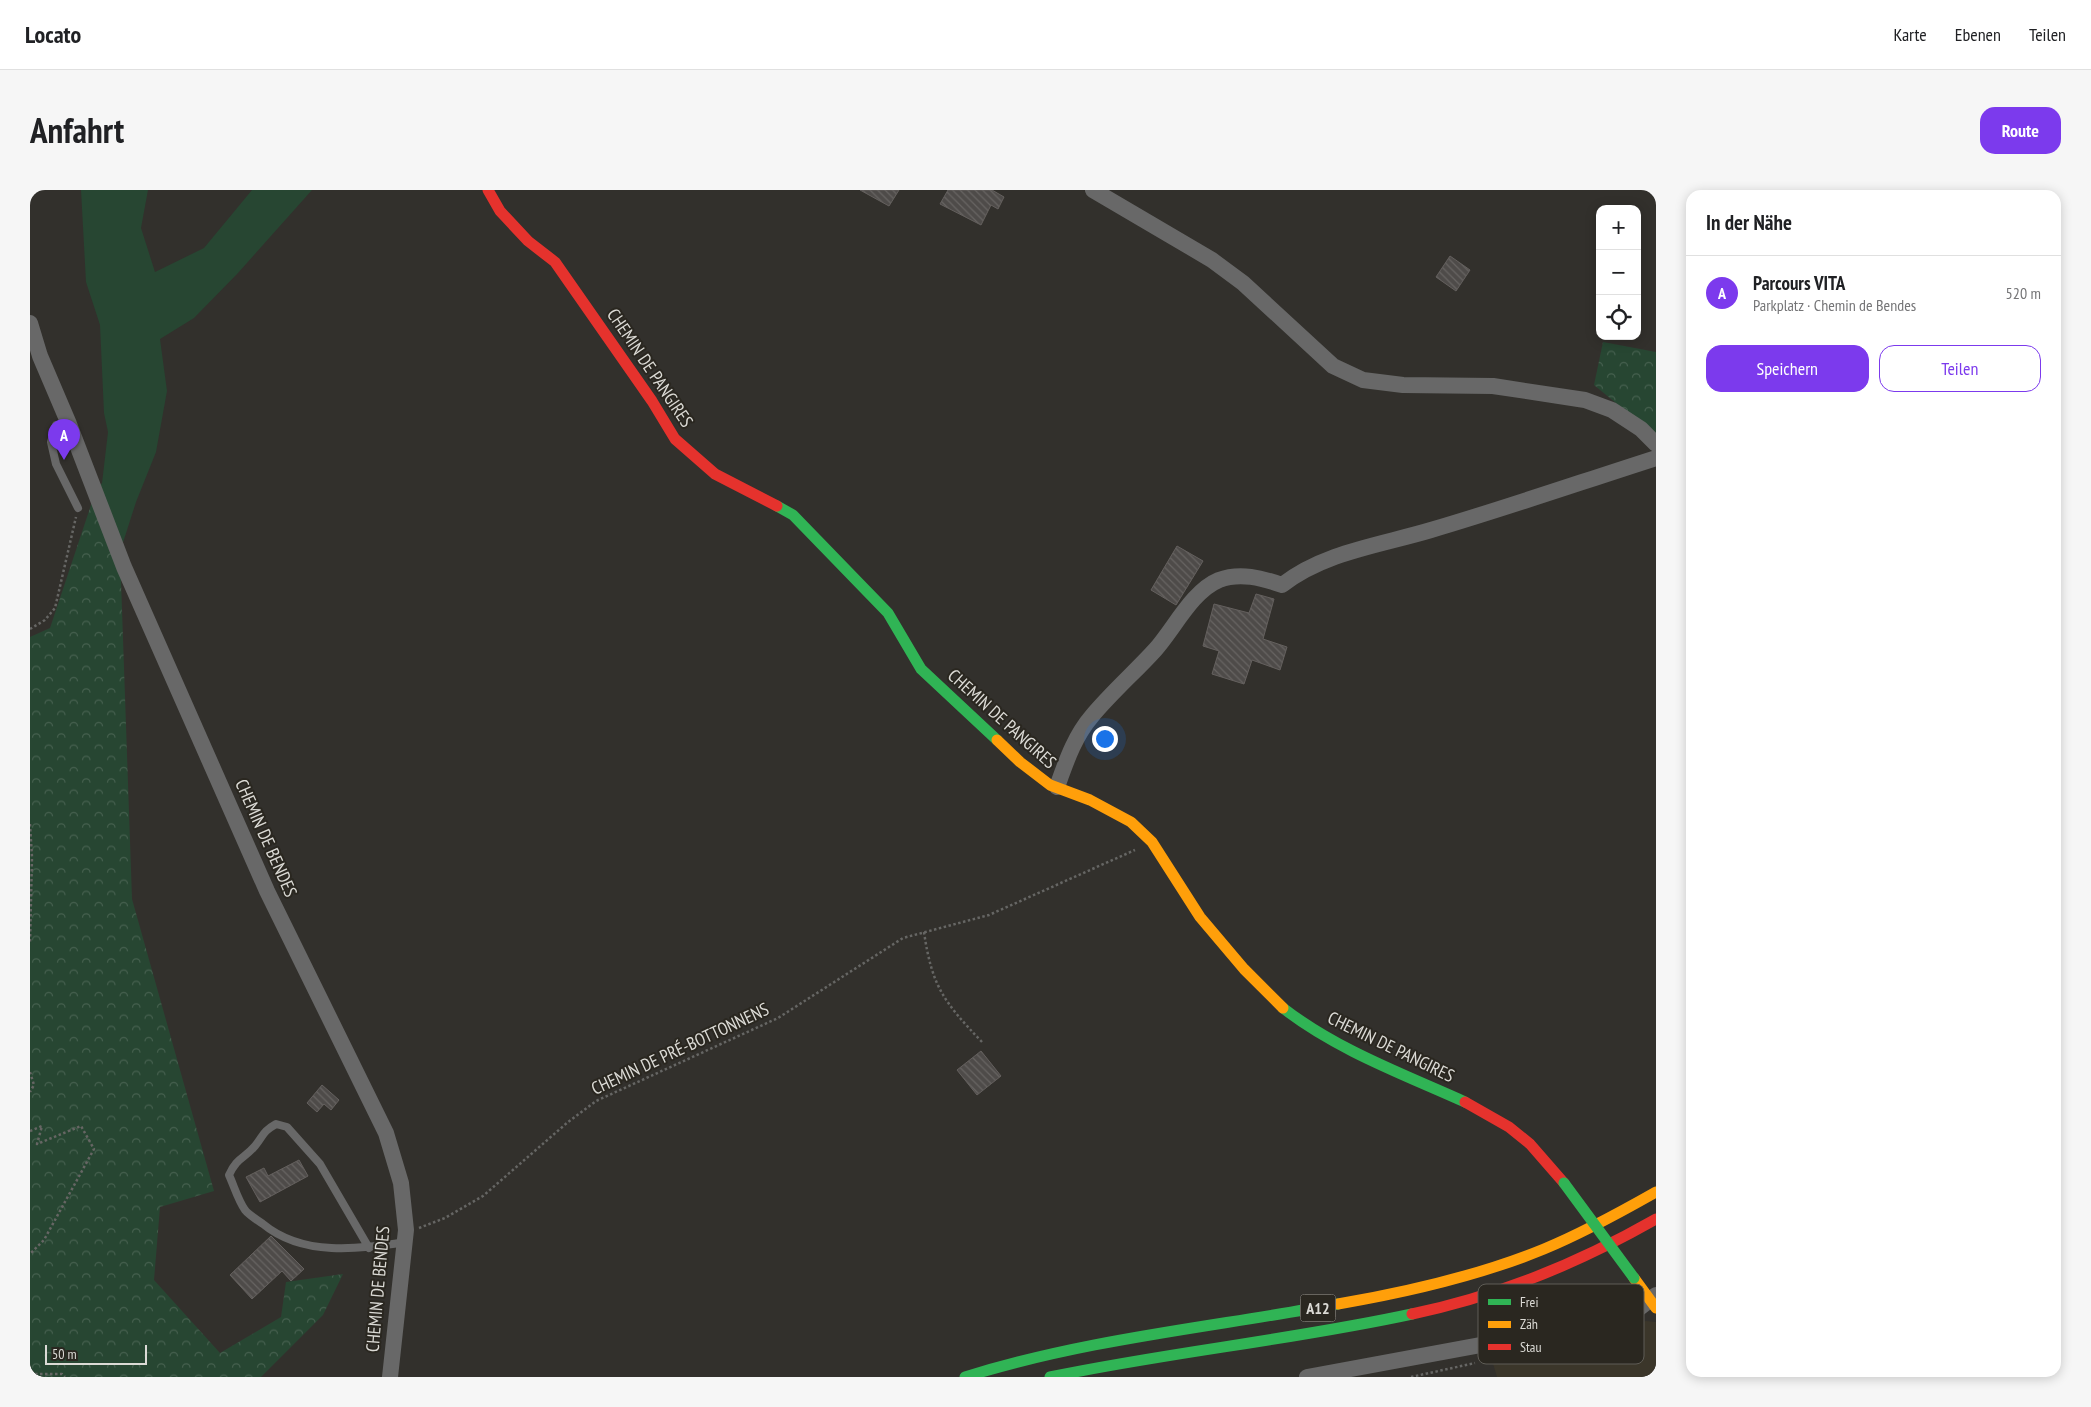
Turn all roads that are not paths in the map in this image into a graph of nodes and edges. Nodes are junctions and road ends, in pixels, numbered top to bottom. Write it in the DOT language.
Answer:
graph roads {
  1 [pos="488,190"];
  2 [pos="1092,190"];
  3 [pos="30,323"];
  4 [pos="69,424"];
  5 [pos="1656,444"];
  6 [pos="1656,458"];
  7 [pos="78,508"];
  8 [pos="1057,788"];
  9 [pos="1656,1192"];
  10 [pos="1656,1219"];
  11 [pos="406,1236"];
  12 [pos="369,1248"];
  13 [pos="1517,1284"];
  14 [pos="1639,1284"];
  15 [pos="1644,1290"];
  16 [pos="1478,1298"];
  17 [pos="1654,1301"];
  18 [pos="1478,1346"];
  19 [pos="390,1377"];
  20 [pos="965,1377"];
  21 [pos="1050,1377"];
  22 [pos="1307,1377"];
  1 -- 8 [label="main road, CHEMIN DE PANGIRES"];
  2 -- 5 [label="street"];
  3 -- 4 [label="street, CHEMIN DE BENDES"];
  4 -- 7 [label="lane"];
  4 -- 11 [label="street, CHEMIN DE BENDES"];
  6 -- 8 [label="street"];
  8 -- 14 [label="main road, CHEMIN DE PANGIRES, bridge"];
  9 -- 20 [label="main road, A12"];
  10 -- 13 [label="main road, A12"];
  11 -- 12 [label="lane"];
  11 -- 19 [label="street, CHEMIN DE BENDES"];
  12 -- 12 [label="lane"];
  15 -- 17 [label="main road, CHEMIN DE PANGIRES, bridge"];
  16 -- 21 [label="main road, A12"];
  18 -- 22 [label="street"];
}
